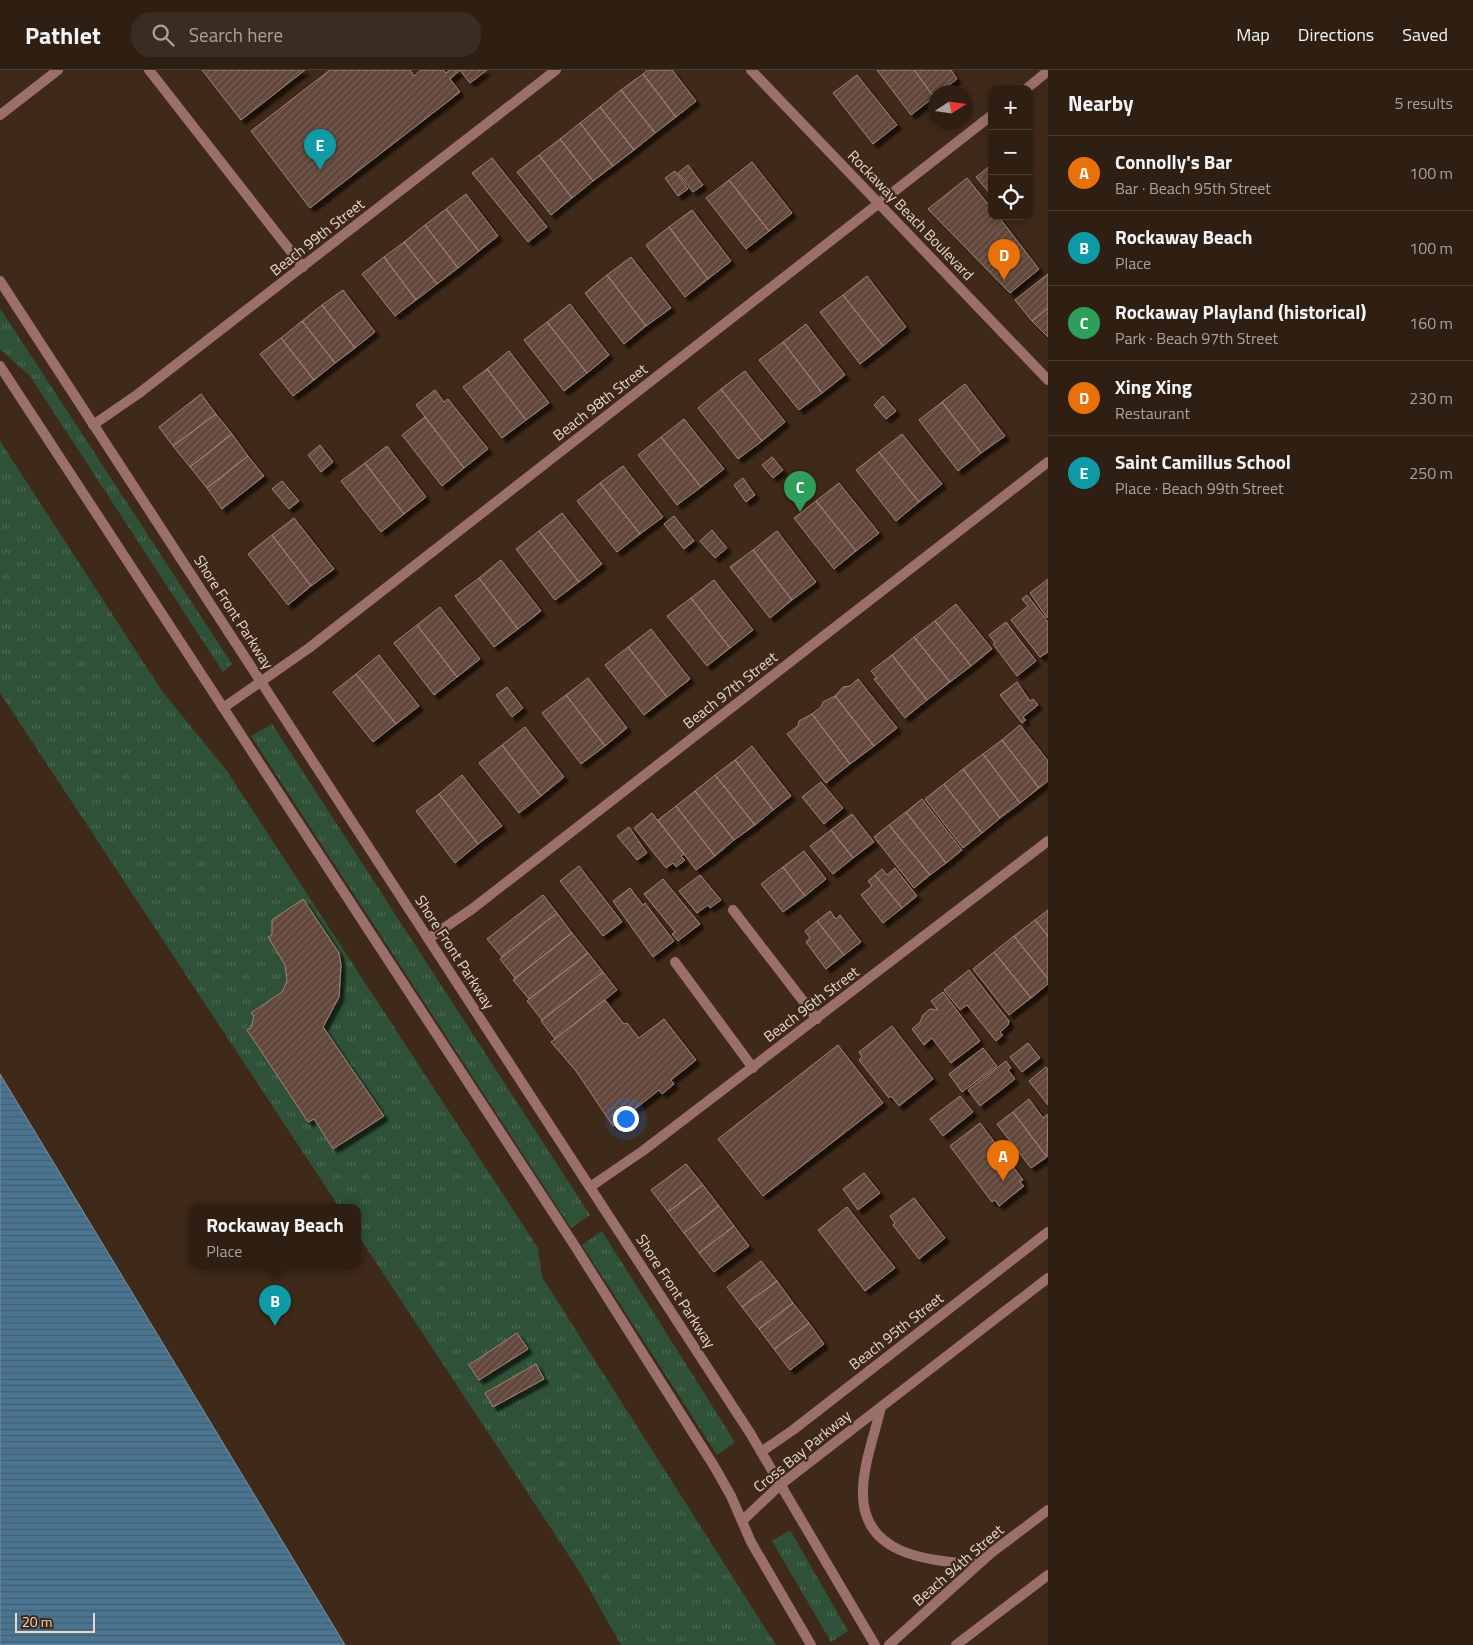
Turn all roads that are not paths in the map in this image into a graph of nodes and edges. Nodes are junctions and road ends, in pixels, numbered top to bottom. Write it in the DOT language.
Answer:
graph roads {
  1 [pos="58,70"];
  2 [pos="150,70"];
  3 [pos="556,70"];
  4 [pos="751,70"];
  5 [pos="1048,71"];
  6 [pos="1031,85"];
  7 [pos="0,115"];
  8 [pos="988,118"];
  9 [pos="879,203"];
  10 [pos="303,267"];
  11 [pos="0,281"];
  12 [pos="0,366"];
  13 [pos="1048,380"];
  14 [pos="93,425"];
  15 [pos="1048,462"];
  16 [pos="262,682"];
  17 [pos="223,708"];
  18 [pos="1048,841"];
  19 [pos="733,910"];
  20 [pos="428,939"];
  21 [pos="675,962"];
  22 [pos="817,1019"];
  23 [pos="753,1068"];
  24 [pos="590,1187"];
  25 [pos="1048,1232"];
  26 [pos="1048,1278"];
  27 [pos="881,1407"];
  28 [pos="761,1452"];
  29 [pos="780,1486"];
  30 [pos="1048,1510"];
  31 [pos="742,1521"];
  32 [pos="978,1564"];
  33 [pos="1048,1575"];
  34 [pos="811,1645"];
  35 [pos="875,1645"];
  36 [pos="889,1645"];
  37 [pos="956,1645"];
  1 -- 7 [label="street"];
  2 -- 10 [label="street"];
  3 -- 10 [label="street, Beach 99th Street"];
  4 -- 9 [label="street, Rockaway Beach Boulevard"];
  5 -- 6 [label="street"];
  8 -- 9 [label="street, Beach 98th Street"];
  9 -- 13 [label="street, Rockaway Beach Boulevard"];
  9 -- 16 [label="street, Beach 98th Street"];
  10 -- 14 [label="street, Beach 99th Street"];
  11 -- 14 [label="street, Shore Front Parkway"];
  12 -- 17 [label="street"];
  14 -- 16 [label="street, Shore Front Parkway"];
  15 -- 20 [label="street, Beach 97th Street"];
  16 -- 17 [label="street, Beach 98th Street"];
  16 -- 20 [label="street, Shore Front Parkway"];
  17 -- 31 [label="street"];
  18 -- 22 [label="street, Beach 96th Street"];
  19 -- 22 [label="street"];
  20 -- 24 [label="street, Shore Front Parkway"];
  21 -- 23 [label="street"];
  22 -- 23 [label="street, Beach 96th Street"];
  23 -- 24 [label="street, Beach 96th Street"];
  24 -- 28 [label="street, Shore Front Parkway"];
  25 -- 28 [label="street, Beach 95th Street"];
  26 -- 27 [label="street"];
  27 -- 29 [label="street, Cross Bay Parkway"];
  27 -- 32 [label="street"];
  28 -- 29 [label="street, Shore Front Parkway"];
  29 -- 31 [label="street, Cross Bay Parkway"];
  29 -- 35 [label="street, Shore Front Parkway"];
  30 -- 32 [label="street, Beach 94th Street"];
  31 -- 34 [label="street"];
  32 -- 36 [label="street, Beach 94th Street"];
  33 -- 37 [label="street"];
}
